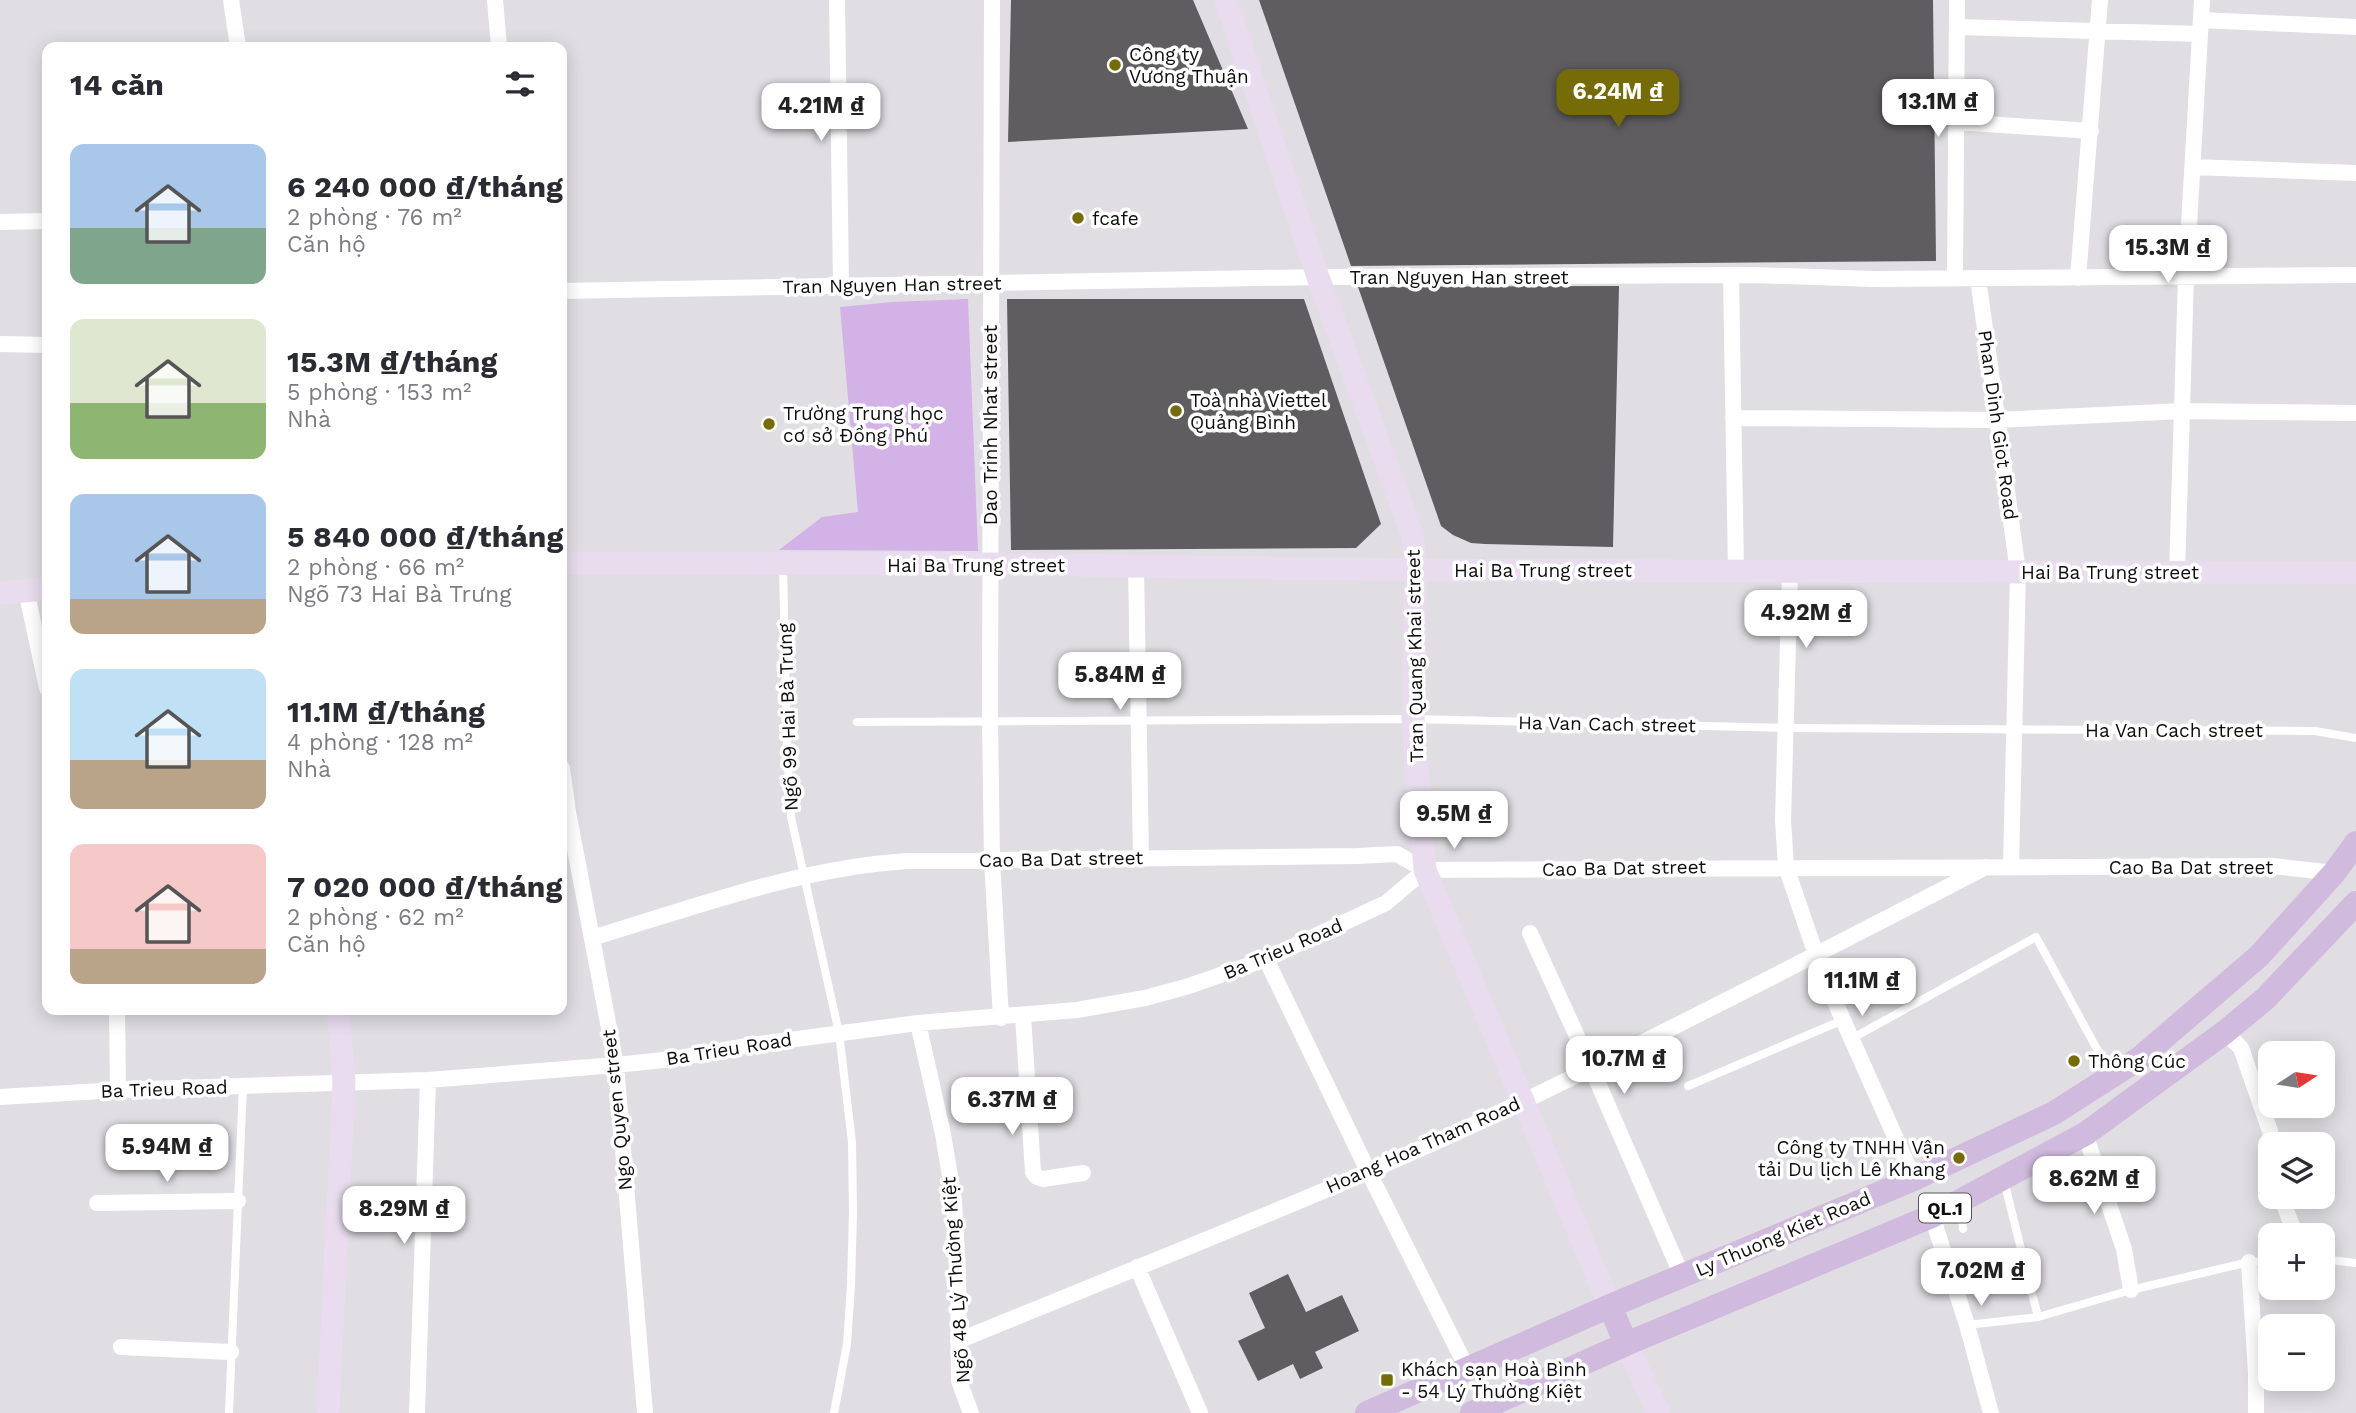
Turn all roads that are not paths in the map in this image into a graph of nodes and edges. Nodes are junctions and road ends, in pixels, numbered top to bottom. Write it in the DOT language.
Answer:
graph roads {
  1 [pos="231,0"];
  2 [pos="495,0"];
  3 [pos="837,0"];
  4 [pos="992,0"];
  5 [pos="1226,0"];
  6 [pos="1957,0"];
  7 [pos="2100,0"];
  8 [pos="2203,0"];
  9 [pos="1957,27"];
  10 [pos="2201,27"];
  11 [pos="2356,27"];
  12 [pos="2099,31"];
  13 [pos="237,42"];
  14 [pos="499,42"];
  15 [pos="1956,122"];
  16 [pos="2091,131"];
  17 [pos="2193,167"];
  18 [pos="2356,173"];
  19 [pos="42,221"];
  20 [pos="0,222"];
  21 [pos="1731,275"];
  22 [pos="2356,275"];
  23 [pos="1318,277"];
  24 [pos="2186,277"];
  25 [pos="1955,278"];
  26 [pos="1978,278"];
  27 [pos="2078,278"];
  28 [pos="991,284"];
  29 [pos="841,286"];
  30 [pos="567,291"];
  31 [pos="0,344"];
  32 [pos="42,345"];
  33 [pos="2182,411"];
  34 [pos="2356,413"];
  35 [pos="1733,418"];
  36 [pos="1997,421"];
  37 [pos="567,564"];
  38 [pos="783,564"];
  39 [pos="989,564"];
  40 [pos="1136,566"];
  41 [pos="1416,570"];
  42 [pos="1736,571"];
  43 [pos="1790,571"];
  44 [pos="2018,572"];
  45 [pos="2177,573"];
  46 [pos="2356,573"];
  47 [pos="37,589"];
  48 [pos="0,593"];
  49 [pos="42,638"];
  50 [pos="1139,719"];
  51 [pos="1413,719"];
  52 [pos="990,720"];
  53 [pos="857,722"];
  54 [pos="1786,728"];
  55 [pos="2014,729"];
  56 [pos="2356,738"];
  57 [pos="567,796"];
  58 [pos="2356,843"];
  59 [pos="1141,858"];
  60 [pos="992,860"];
  61 [pos="1988,866"];
  62 [pos="2011,866"];
  63 [pos="1786,867"];
  64 [pos="1425,870"];
  65 [pos="2334,873"];
  66 [pos="804,874"];
  67 [pos="2356,903"];
  68 [pos="1530,933"];
  69 [pos="592,938"];
  70 [pos="1815,955"];
  71 [pos="1266,960"];
  72 [pos="117,1015"];
  73 [pos="338,1015"];
  74 [pos="1023,1016"];
  75 [pos="1001,1018"];
  76 [pos="1843,1020"];
  77 [pos="918,1023"];
  78 [pos="2225,1032"];
  79 [pos="839,1033"];
  80 [pos="1851,1039"];
  81 [pos="616,1065"];
  82 [pos="1591,1067"];
  83 [pos="2112,1076"];
  84 [pos="428,1080"];
  85 [pos="344,1082"];
  86 [pos="243,1085"];
  87 [pos="1688,1086"];
  88 [pos="118,1090"];
  89 [pos="0,1097"];
  90 [pos="1523,1101"];
  91 [pos="2270,1132"];
  92 [pos="2085,1134"];
  93 [pos="1368,1171"];
  94 [pos="1083,1173"];
  95 [pos="2003,1178"];
  96 [pos="1914,1179"];
  97 [pos="1961,1200"];
  98 [pos="238,1201"];
  99 [pos="97,1203"];
  100 [pos="1932,1216"];
  101 [pos="1963,1229"];
  102 [pos="2335,1260"];
  103 [pos="2249,1262"];
  104 [pos="2258,1262"];
  105 [pos="2356,1262"];
  106 [pos="1137,1267"];
  107 [pos="1682,1276"];
  108 [pos="2131,1290"];
  109 [pos="1609,1306"];
  110 [pos="2038,1317"];
  111 [pos="1967,1325"];
  112 [pos="958,1340"];
  113 [pos="1626,1344"];
  114 [pos="121,1347"];
  115 [pos="232,1352"];
  116 [pos="1467,1368"];
  117 [pos="229,1413"];
  118 [pos="328,1413"];
  119 [pos="417,1413"];
  120 [pos="645,1413"];
  121 [pos="834,1413"];
  122 [pos="971,1413"];
  123 [pos="1200,1413"];
  124 [pos="1367,1413"];
  125 [pos="1472,1413"];
  126 [pos="1659,1413"];
  127 [pos="1991,1413"];
  128 [pos="2256,1413"];
  1 -- 13 [label="street"];
  2 -- 14 [label="street"];
  3 -- 29 [label="street"];
  4 -- 28 [label="street, Dao Trinh Nhat street"];
  5 -- 23 [label="street, Tran Quang Khai street"];
  6 -- 9 [label="street"];
  7 -- 12 [label="street"];
  8 -- 10 [label="street"];
  9 -- 12 [label="street"];
  9 -- 15 [label="street"];
  10 -- 11 [label="street"];
  10 -- 12 [label="street"];
  10 -- 17 [label="street"];
  12 -- 16 [label="street"];
  15 -- 16 [label="street"];
  15 -- 25 [label="street"];
  16 -- 27 [label="street"];
  17 -- 18 [label="street"];
  17 -- 24 [label="street"];
  19 -- 20 [label="street"];
  21 -- 23 [label="street, Tran Nguyen Han street"];
  21 -- 25 [label="street, Tran Nguyen Han street"];
  21 -- 35 [label="street"];
  22 -- 24 [label="street, Tran Nguyen Han street"];
  23 -- 28 [label="street, Tran Nguyen Han street"];
  23 -- 41 [label="street, Tran Quang Khai street"];
  24 -- 27 [label="street, Tran Nguyen Han street"];
  24 -- 33 [label="street"];
  25 -- 26 [label="street, Tran Nguyen Han street"];
  26 -- 27 [label="street, Tran Nguyen Han street"];
  26 -- 36 [label="street, Phan Dinh Giot Road"];
  28 -- 29 [label="street, Tran Nguyen Han street"];
  28 -- 39 [label="street, Dao Trinh Nhat street"];
  29 -- 30 [label="street, Tran Nguyen Han street"];
  31 -- 32 [label="street"];
  33 -- 34 [label="street"];
  33 -- 36 [label="street"];
  33 -- 45 [label="street"];
  35 -- 36 [label="street"];
  35 -- 42 [label="street"];
  36 -- 44 [label="street, Phan Dinh Giot Road"];
  37 -- 38 [label="street, Hai Ba Trung street"];
  38 -- 39 [label="street, Hai Ba Trung street"];
  38 -- 66 [label="lane, Ngõ 99 Hai Bà Trưng"];
  39 -- 40 [label="street, Hai Ba Trung street"];
  39 -- 52 [label="street, Dao Trinh Nhat street"];
  40 -- 41 [label="street, Hai Ba Trung street"];
  40 -- 50 [label="street"];
  41 -- 42 [label="street, Hai Ba Trung street"];
  41 -- 51 [label="street, Tran Quang Khai street"];
  42 -- 43 [label="street, Hai Ba Trung street"];
  43 -- 44 [label="street, Hai Ba Trung street"];
  43 -- 54 [label="street"];
  44 -- 45 [label="street, Hai Ba Trung street"];
  44 -- 55 [label="street, Phan Dinh Giot Road"];
  45 -- 46 [label="street, Hai Ba Trung street"];
  47 -- 48 [label="street"];
  47 -- 49 [label="street"];
  50 -- 51 [label="lane, Ha Van Cach street"];
  50 -- 52 [label="lane, Ha Van Cach street"];
  50 -- 59 [label="street"];
  51 -- 54 [label="lane, Ha Van Cach street"];
  51 -- 64 [label="street, Tran Quang Khai street"];
  52 -- 53 [label="lane, Ha Van Cach street"];
  52 -- 60 [label="street, Dao Trinh Nhat street"];
  54 -- 55 [label="lane, Ha Van Cach street"];
  54 -- 63 [label="street"];
  55 -- 56 [label="lane, Ha Van Cach street"];
  55 -- 62 [label="street, Phan Dinh Giot Road"];
  57 -- 69 [label="street, Ngo Quyen street"];
  58 -- 65 [label="main road, Ly Thuong Kiet Road / QL.1"];
  59 -- 60 [label="street, Cao Ba Dat street"];
  59 -- 64 [label="street, Cao Ba Dat street"];
  60 -- 66 [label="street, Cao Ba Dat street"];
  60 -- 75 [label="street, Dao Trinh Nhat street"];
  61 -- 62 [label="street, Cao Ba Dat street"];
  61 -- 63 [label="street, Cao Ba Dat street"];
  61 -- 70 [label="street, Hoang Hoa Tham Road"];
  62 -- 65 [label="street, Cao Ba Dat street"];
  63 -- 64 [label="street, Cao Ba Dat street"];
  63 -- 70 [label="street"];
  64 -- 71 [label="street, Ba Trieu Road"];
  64 -- 90 [label="street, Tran Quang Khai street"];
  65 -- 83 [label="main road, Ly Thuong Kiet Road / QL.1"];
  66 -- 69 [label="street, Cao Ba Dat street"];
  66 -- 79 [label="lane, Ngõ 99 Hai Bà Trưng"];
  67 -- 78 [label="main road, QL.1"];
  68 -- 82 [label="street"];
  69 -- 81 [label="street, Ngo Quyen street"];
  70 -- 76 [label="street"];
  70 -- 82 [label="street, Hoang Hoa Tham Road"];
  71 -- 74 [label="street, Ba Trieu Road"];
  71 -- 93 [label="street"];
  72 -- 88 [label="street"];
  73 -- 85 [label="street"];
  74 -- 75 [label="street, Ba Trieu Road"];
  74 -- 94 [label="street"];
  75 -- 77 [label="street, Ba Trieu Road"];
  76 -- 80 [label="street"];
  76 -- 87 [label="lane"];
  77 -- 79 [label="street, Ba Trieu Road"];
  77 -- 112 [label="street, Ngõ 48 Lý Thường Kiệt"];
  78 -- 91 [label="street"];
  78 -- 92 [label="main road, QL.1"];
  79 -- 81 [label="street, Ba Trieu Road"];
  79 -- 121 [label="lane, Ngõ 99 Hai Bà Trưng"];
  80 -- 83 [label="lane"];
  80 -- 96 [label="street"];
  81 -- 84 [label="street, Ba Trieu Road"];
  81 -- 120 [label="street, Ngo Quyen street"];
  82 -- 90 [label="street, Hoang Hoa Tham Road"];
  82 -- 107 [label="street"];
  83 -- 96 [label="main road, Ly Thuong Kiet Road / QL.1"];
  84 -- 85 [label="street, Ba Trieu Road"];
  84 -- 119 [label="street"];
  85 -- 86 [label="street, Ba Trieu Road"];
  85 -- 118 [label="street"];
  86 -- 88 [label="street, Ba Trieu Road"];
  86 -- 98 [label="lane"];
  88 -- 89 [label="street, Ba Trieu Road"];
  90 -- 93 [label="street, Hoang Hoa Tham Road"];
  90 -- 109 [label="street, Tran Quang Khai street"];
  92 -- 95 [label="main road, QL.1"];
  92 -- 108 [label="street"];
  93 -- 106 [label="street, Hoang Hoa Tham Road"];
  93 -- 116 [label="street"];
  95 -- 97 [label="main road, QL.1"];
  95 -- 110 [label="lane"];
  96 -- 107 [label="main road, Ly Thuong Kiet Road / QL.1"];
  97 -- 100 [label="main road, QL.1"];
  97 -- 101 [label="lane"];
  98 -- 99 [label="street"];
  98 -- 115 [label="lane"];
  100 -- 111 [label="street"];
  100 -- 113 [label="main road, QL.1"];
  102 -- 105 [label="lane"];
  103 -- 104 [label="lane"];
  103 -- 108 [label="lane"];
  103 -- 128 [label="street"];
  106 -- 112 [label="street, Hoang Hoa Tham Road"];
  106 -- 123 [label="street"];
  107 -- 109 [label="main road, Ly Thuong Kiet Road / QL.1"];
  108 -- 110 [label="lane"];
  109 -- 113 [label="main road"];
  109 -- 116 [label="main road, Ly Thuong Kiet Road / QL.1"];
  110 -- 111 [label="lane"];
  111 -- 127 [label="street"];
  112 -- 122 [label="street, Ngõ 48 Lý Thường Kiệt"];
  113 -- 125 [label="main road, QL.1"];
  113 -- 126 [label="street"];
  114 -- 115 [label="street"];
  115 -- 117 [label="lane"];
  116 -- 124 [label="main road, Ly Thuong Kiet Road / QL.1"];
}
